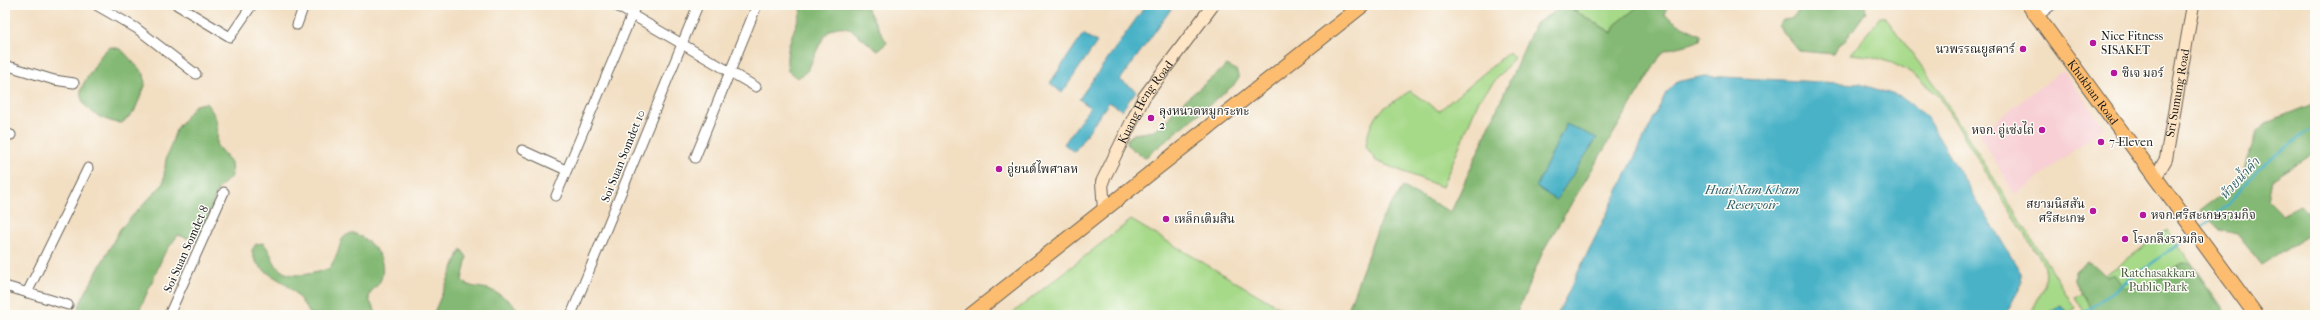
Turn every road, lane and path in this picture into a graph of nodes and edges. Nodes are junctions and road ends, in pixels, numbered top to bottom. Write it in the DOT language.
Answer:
graph roads {
  1 [pos="96,5"];
  2 [pos="177,5"];
  3 [pos="252,5"];
  4 [pos="304,5"];
  5 [pos="615,5"];
  6 [pos="636,5"];
  7 [pos="698,5"];
  8 [pos="758,5"];
  9 [pos="1213,5"];
  10 [pos="1364,5"];
  11 [pos="2052,5"];
  12 [pos="2193,5"];
  13 [pos="2033,11"];
  14 [pos="632,15"];
  15 [pos="297,24"];
  16 [pos="681,44"];
  17 [pos="5,65"];
  18 [pos="729,71"];
  19 [pos="196,74"];
  20 [pos="74,83"];
  21 [pos="756,87"];
  22 [pos="522,150"];
  23 [pos="695,158"];
  24 [pos="88,168"];
  25 [pos="566,170"];
  26 [pos="2156,178"];
  27 [pos="224,192"];
  28 [pos="556,196"];
  29 [pos="1104,211"];
  30 [pos="5,286"];
  31 [pos="27,293"];
  32 [pos="68,305"];
  33 [pos="169,315"];
  34 [pos="571,315"];
  35 [pos="972,315"];
  36 [pos="2256,315"];
  1 -- 19 [label="street"];
  2 -- 3 [label="street"];
  4 -- 15 [label="street"];
  5 -- 14 [label="street"];
  6 -- 14 [label="street"];
  7 -- 16 [label="street, Soi Suan Somdet 10"];
  8 -- 18 [label="street"];
  9 -- 29 [label="street, Kuang Heng Road"];
  10 -- 29 [label="main road"];
  11 -- 13 [label="street"];
  12 -- 26 [label="street, Sri Sumung Road"];
  13 -- 26 [label="main road, Khukhan Road"];
  14 -- 16 [label="street"];
  14 -- 25 [label="street"];
  16 -- 18 [label="street"];
  16 -- 34 [label="street, Soi Suan Somdet 10"];
  17 -- 20 [label="street"];
  18 -- 21 [label="street"];
  18 -- 23 [label="street"];
  22 -- 25 [label="street"];
  24 -- 31 [label="street"];
  25 -- 28 [label="street"];
  26 -- 36 [label="main road, Khukhan Road"];
  27 -- 33 [label="street, Soi Suan Somdet 8"];
  29 -- 35 [label="main road"];
  30 -- 31 [label="street"];
  31 -- 32 [label="street"];
}
